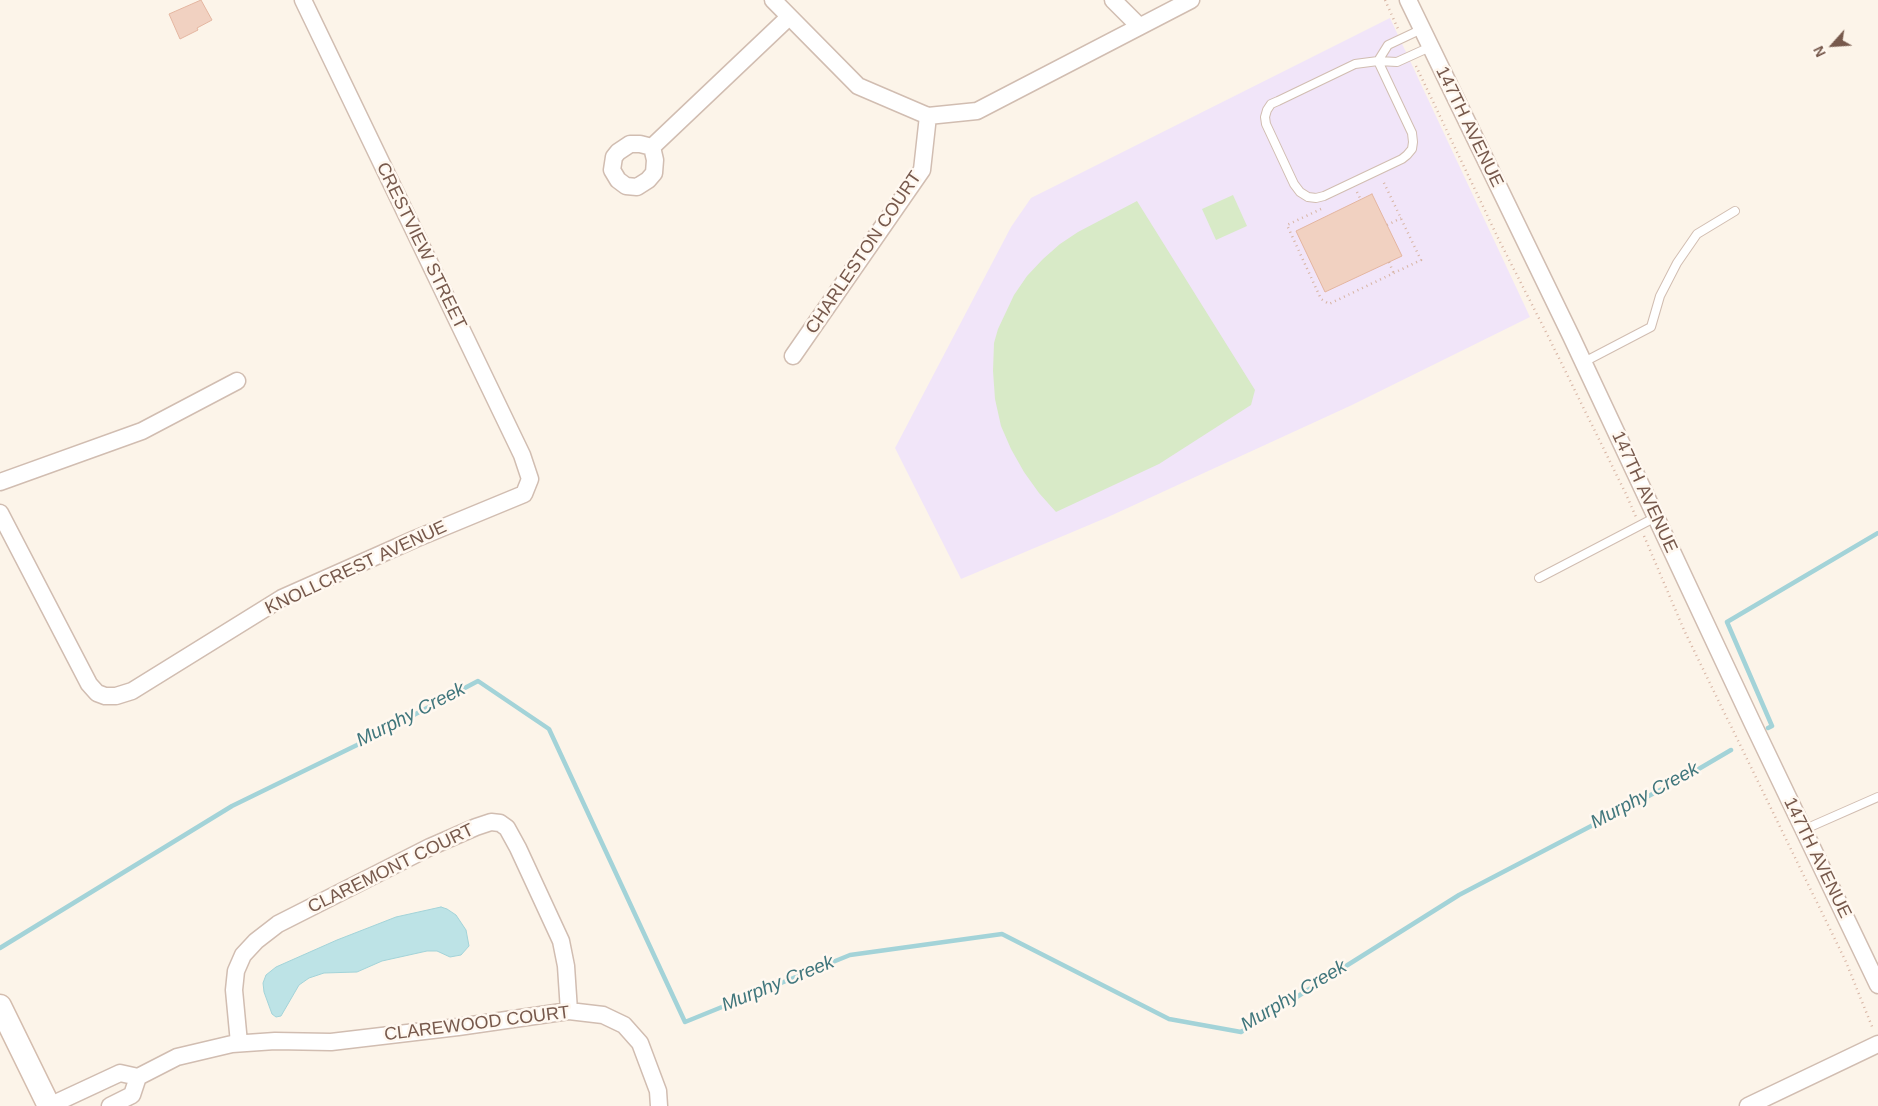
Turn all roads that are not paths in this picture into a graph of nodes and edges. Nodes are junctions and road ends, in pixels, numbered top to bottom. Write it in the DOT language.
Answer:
graph roads {
  1 [pos="303,0"];
  2 [pos="773,0"];
  3 [pos="1113,0"];
  4 [pos="1191,0"];
  5 [pos="1408,0"];
  6 [pos="789,17"];
  7 [pos="1139,26"];
  8 [pos="1422,30"];
  9 [pos="1430,47"];
  10 [pos="1378,61"];
  11 [pos="928,116"];
  12 [pos="652,147"];
  13 [pos="1735,211"];
  14 [pos="793,356"];
  15 [pos="1584,362"];
  16 [pos="237,381"];
  17 [pos="0,482"];
  18 [pos="524,494"];
  19 [pos="0,513"];
  20 [pos="1656,517"];
  21 [pos="1539,578"];
  22 [pos="1878,797"];
  23 [pos="1803,830"];
  24 [pos="1878,984"];
  25 [pos="0,1006"];
  26 [pos="570,1011"];
  27 [pos="239,1043"];
  28 [pos="1878,1044"];
  29 [pos="138,1077"];
  30 [pos="49,1106"];
  31 [pos="110,1106"];
  32 [pos="659,1106"];
  33 [pos="1748,1106"];
  1 -- 18 [label="street, CRESTVIEW STREET"];
  2 -- 6 [label="street"];
  3 -- 7 [label="street"];
  4 -- 7 [label="street"];
  5 -- 8 [label="street, 147TH AVENUE"];
  6 -- 11 [label="street"];
  6 -- 12 [label="street"];
  7 -- 11 [label="street"];
  8 -- 9 [label="street, 147TH AVENUE"];
  8 -- 10 [label="lane"];
  9 -- 10 [label="lane"];
  9 -- 15 [label="street, 147TH AVENUE"];
  10 -- 10 [label="lane"];
  11 -- 14 [label="street, CHARLESTON COURT"];
  13 -- 15 [label="lane"];
  15 -- 20 [label="street, 147TH AVENUE"];
  16 -- 17 [label="street"];
  18 -- 19 [label="street, KNOLLCREST AVENUE"];
  20 -- 21 [label="lane"];
  20 -- 23 [label="street, 147TH AVENUE"];
  22 -- 23 [label="lane"];
  23 -- 24 [label="street, 147TH AVENUE"];
  25 -- 30 [label="street"];
  26 -- 27 [label="street, CLAREWOOD COURT"];
  26 -- 27 [label="street, CLAREMONT COURT"];
  26 -- 32 [label="street, CLAREWOOD COURT"];
  27 -- 29 [label="street, CLAREWOOD COURT"];
  28 -- 33 [label="street"];
  29 -- 30 [label="street"];
  29 -- 31 [label="street"];
}
